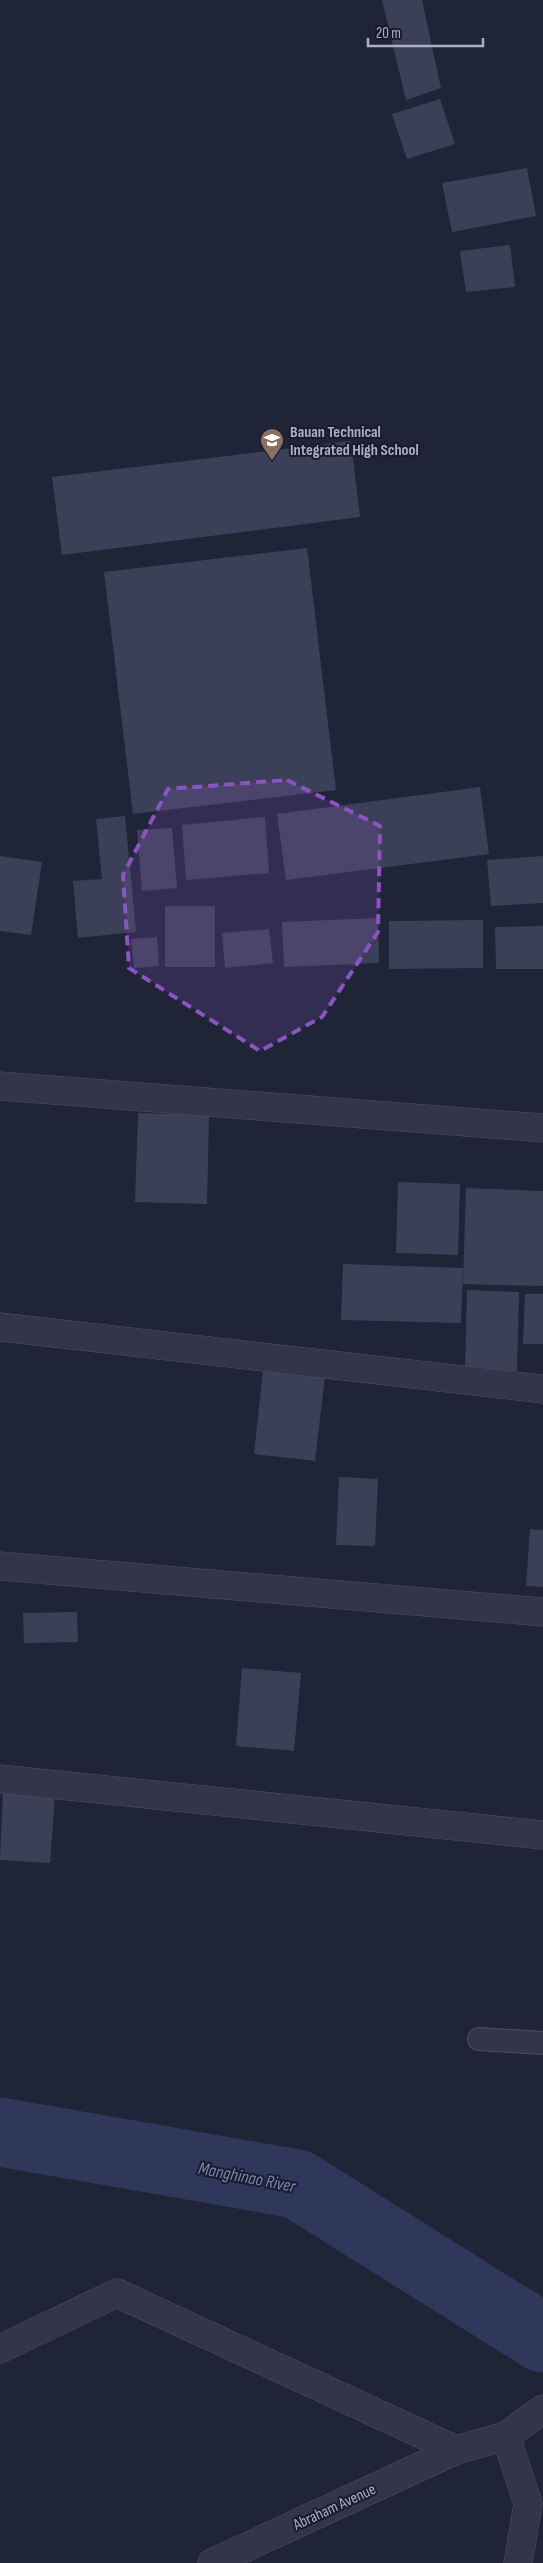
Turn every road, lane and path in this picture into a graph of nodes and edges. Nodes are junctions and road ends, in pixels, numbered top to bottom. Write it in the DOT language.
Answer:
graph roads {
  1 [pos="0,1086"];
  2 [pos="543,1128"];
  3 [pos="0,1327"];
  4 [pos="543,1389"];
  5 [pos="0,1566"];
  6 [pos="543,1612"];
  7 [pos="0,1778"];
  8 [pos="543,1835"];
  9 [pos="479,2039"];
  10 [pos="543,2043"];
  11 [pos="0,2349"];
  12 [pos="543,2410"];
  13 [pos="506,2436"];
  14 [pos="456,2450"];
  15 [pos="212,2563"];
  16 [pos="518,2563"];
  1 -- 2 [label="street"];
  3 -- 4 [label="street"];
  5 -- 6 [label="street"];
  7 -- 8 [label="street"];
  9 -- 10 [label="lane"];
  11 -- 14 [label="street"];
  12 -- 13 [label="street, Abraham Avenue"];
  13 -- 14 [label="street, Abraham Avenue"];
  13 -- 16 [label="street"];
  14 -- 15 [label="street, Abraham Avenue"];
}
